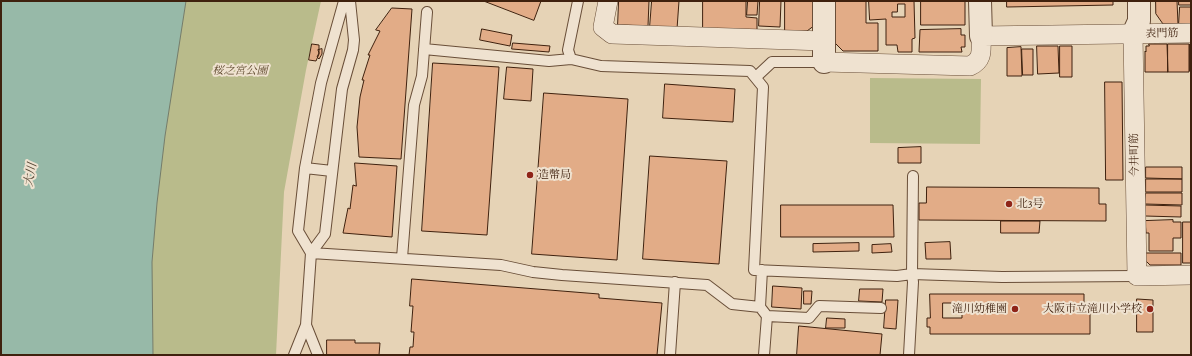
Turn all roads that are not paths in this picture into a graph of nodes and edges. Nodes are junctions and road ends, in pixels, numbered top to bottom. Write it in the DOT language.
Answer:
graph roads {
  1 [pos="344,1"];
  2 [pos="350,1"];
  3 [pos="578,1"];
  4 [pos="608,1"];
  5 [pos="824,1"];
  6 [pos="980,1"];
  7 [pos="1139,1"];
  8 [pos="427,12"];
  9 [pos="1191,33"];
  10 [pos="1133,34"];
  11 [pos="981,36"];
  12 [pos="424,49"];
  13 [pos="824,52"];
  14 [pos="571,59"];
  15 [pos="756,77"];
  16 [pos="305,168"];
  17 [pos="332,171"];
  18 [pos="913,176"];
  19 [pos="311,253"];
  20 [pos="402,258"];
  21 [pos="762,270"];
  22 [pos="912,274"];
  23 [pos="1191,275"];
  24 [pos="1137,276"];
  25 [pos="675,282"];
  26 [pos="760,307"];
  27 [pos="881,308"];
  28 [pos="767,316"];
  29 [pos="306,325"];
  30 [pos="294,355"];
  31 [pos="318,355"];
  32 [pos="670,355"];
  33 [pos="764,355"];
  34 [pos="909,355"];
  1 -- 16 [label="lane"];
  2 -- 17 [label="lane"];
  3 -- 14 [label="lane"];
  4 -- 13 [label="street"];
  5 -- 13 [label="street"];
  6 -- 11 [label="street"];
  7 -- 10 [label="street"];
  8 -- 12 [label="lane"];
  9 -- 10 [label="street, 表門筋"];
  10 -- 11 [label="street, 表門筋"];
  10 -- 24 [label="street, 今井町筋"];
  11 -- 13 [label="street"];
  12 -- 14 [label="lane"];
  12 -- 20 [label="lane"];
  13 -- 15 [label="lane"];
  14 -- 15 [label="lane"];
  15 -- 21 [label="lane"];
  16 -- 17 [label="lane"];
  16 -- 19 [label="lane"];
  17 -- 19 [label="lane"];
  18 -- 22 [label="lane"];
  19 -- 20 [label="lane"];
  19 -- 29 [label="lane"];
  20 -- 25 [label="lane"];
  21 -- 22 [label="lane"];
  21 -- 26 [label="lane"];
  22 -- 24 [label="lane"];
  22 -- 34 [label="lane"];
  23 -- 24 [label="street"];
  25 -- 26 [label="lane"];
  25 -- 32 [label="lane"];
  26 -- 28 [label="lane"];
  27 -- 28 [label="lane"];
  28 -- 33 [label="lane"];
  29 -- 30 [label="lane"];
  29 -- 31 [label="lane"];
}
